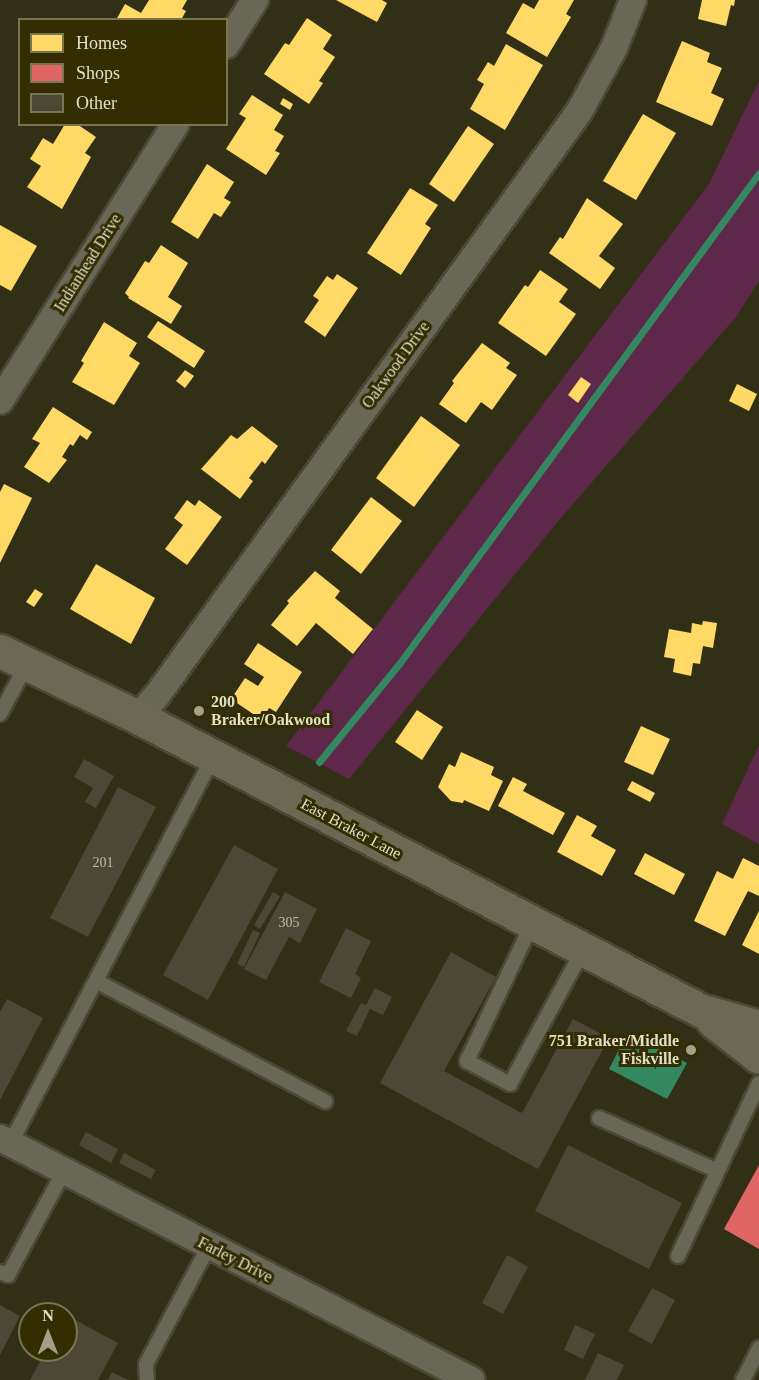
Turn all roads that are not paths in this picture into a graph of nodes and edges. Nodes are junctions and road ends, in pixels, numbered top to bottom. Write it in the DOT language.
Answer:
graph roads {
  1 [pos="255,0"];
  2 [pos="633,0"];
  3 [pos="228,42"];
  4 [pos="175,126"];
  5 [pos="0,401"];
  6 [pos="13,658"];
  7 [pos="0,714"];
  8 [pos="138,717"];
  9 [pos="213,756"];
  10 [pos="532,924"];
  11 [pos="583,950"];
  12 [pos="96,981"];
  13 [pos="700,1010"];
  14 [pos="759,1027"];
  15 [pos="759,1058"];
  16 [pos="759,1083"];
  17 [pos="325,1101"];
  18 [pos="599,1118"];
  19 [pos="5,1141"];
  20 [pos="716,1170"];
  21 [pos="64,1172"];
  22 [pos="209,1246"];
  23 [pos="678,1256"];
  24 [pos="0,1272"];
  25 [pos="759,1348"];
  26 [pos="147,1380"];
  27 [pos="471,1380"];
  28 [pos="742,1380"];
  1 -- 3 [label="street"];
  2 -- 8 [label="street, Oakwood Drive"];
  4 -- 5 [label="street, Indianhead Drive"];
  6 -- 7 [label="lane"];
  6 -- 8 [label="main road, East Braker Lane"];
  8 -- 9 [label="main road, East Braker Lane"];
  9 -- 10 [label="main road, East Braker Lane"];
  9 -- 12 [label="lane"];
  10 -- 11 [label="main road, East Braker Lane"];
  10 -- 11 [label="lane"];
  11 -- 13 [label="main road, East Braker Lane"];
  12 -- 17 [label="lane"];
  12 -- 19 [label="lane"];
  13 -- 14 [label="main road, East Braker Lane"];
  13 -- 15 [label="main road, East Braker Lane"];
  16 -- 20 [label="lane"];
  18 -- 20 [label="lane"];
  19 -- 21 [label="street, Farley Drive"];
  20 -- 23 [label="lane"];
  21 -- 22 [label="street, Farley Drive"];
  21 -- 24 [label="lane"];
  22 -- 26 [label="lane"];
  22 -- 27 [label="street, Farley Drive"];
  25 -- 28 [label="lane"];
}
